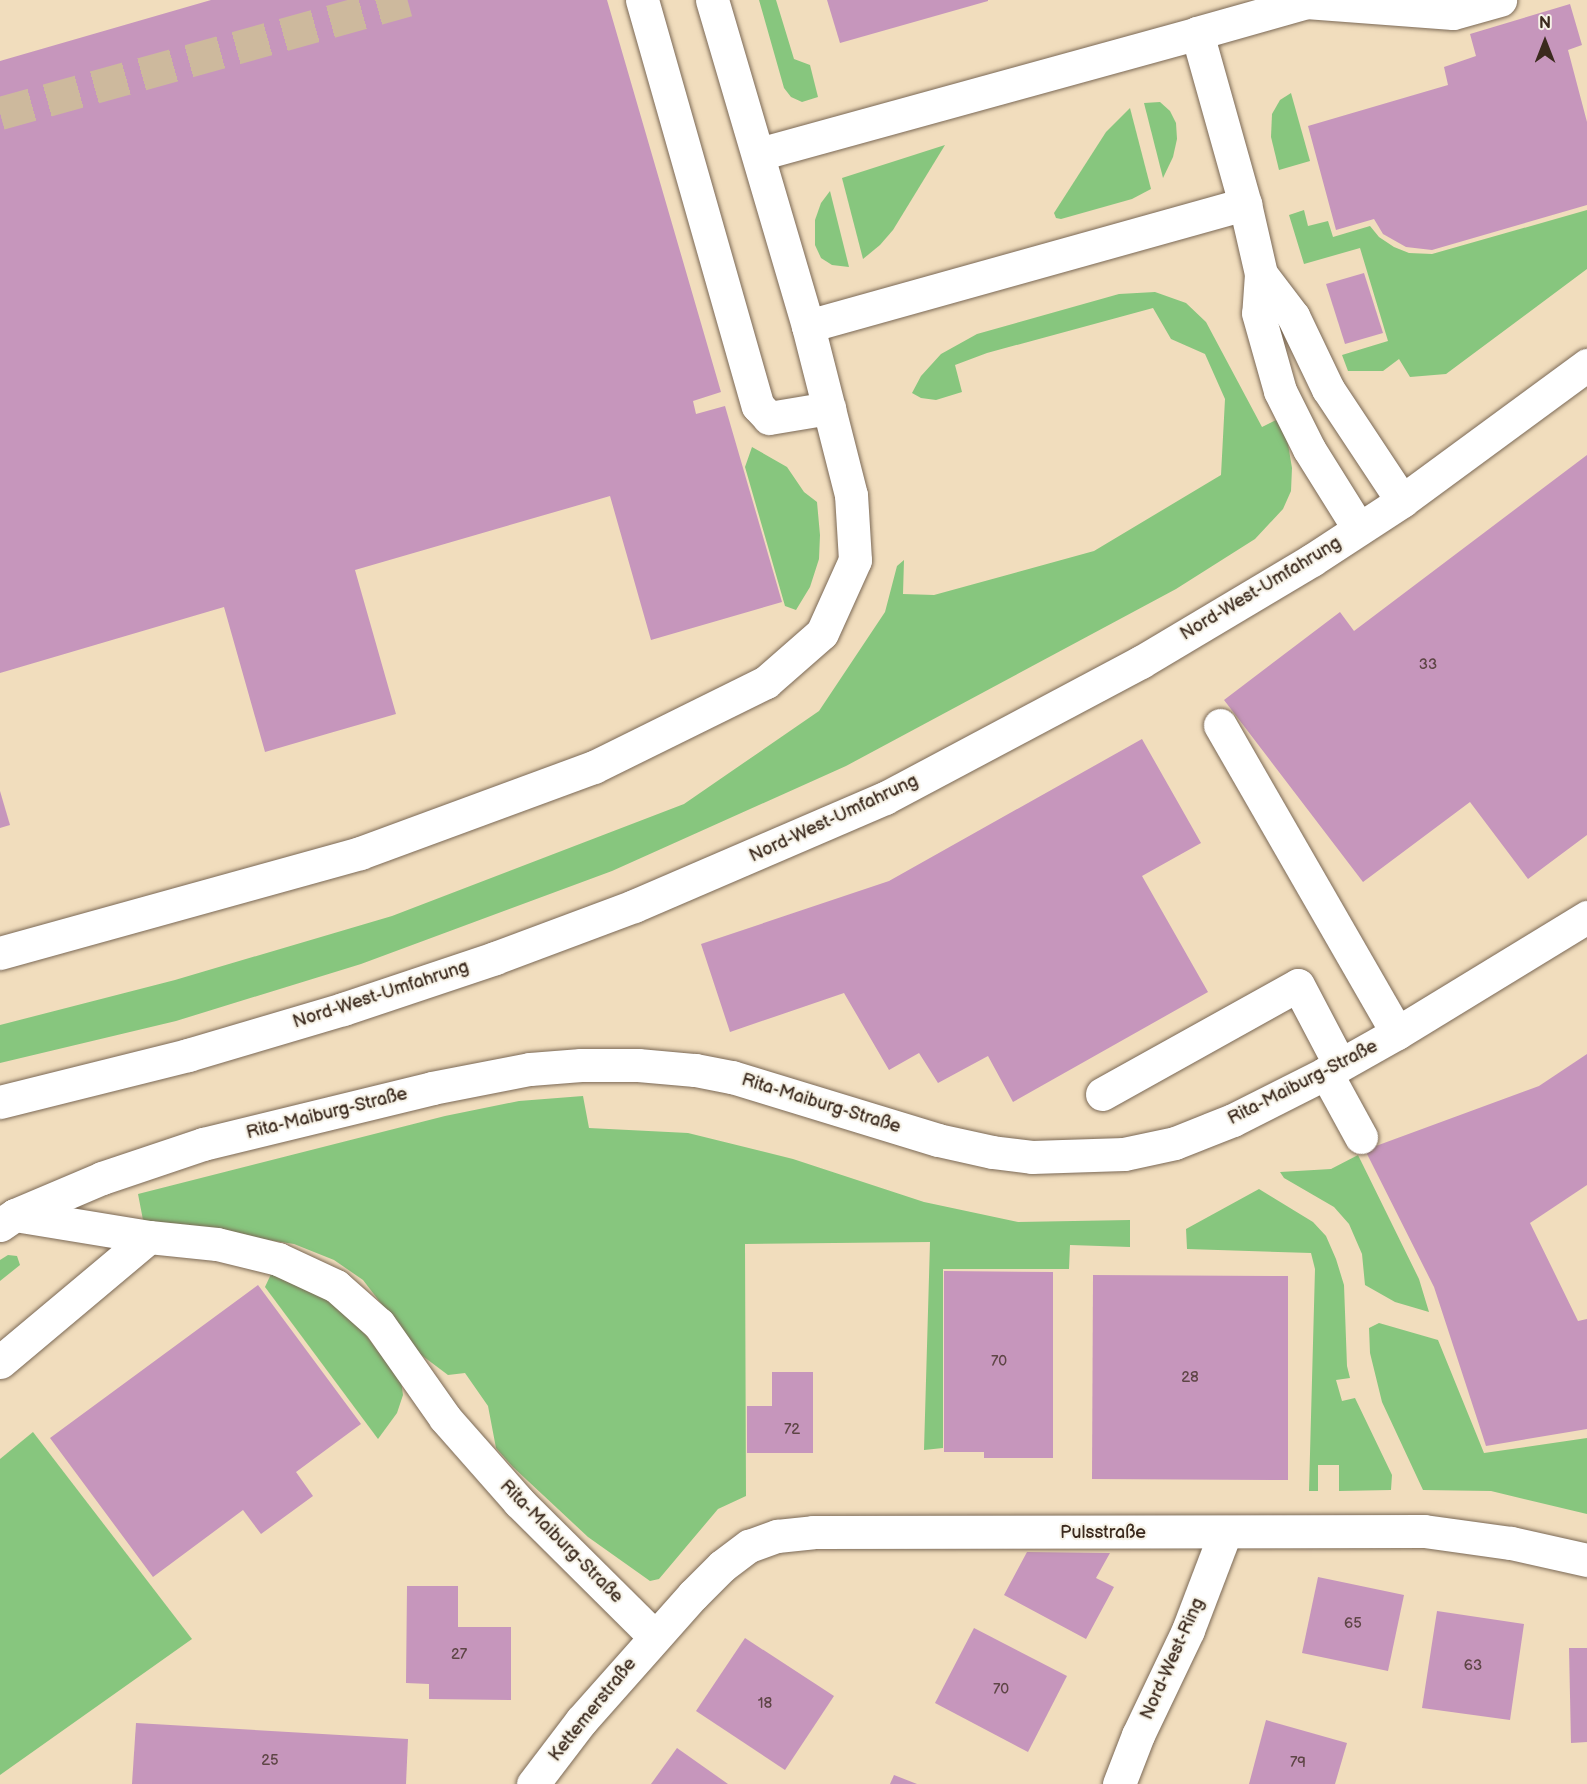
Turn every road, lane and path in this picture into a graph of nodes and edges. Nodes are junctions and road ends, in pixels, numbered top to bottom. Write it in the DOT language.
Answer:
graph roads {
  1 [pos="642,0"];
  2 [pos="712,0"];
  3 [pos="1500,0"];
  4 [pos="1310,1"];
  5 [pos="1197,33"];
  6 [pos="759,154"];
  7 [pos="1245,204"];
  8 [pos="1261,274"];
  9 [pos="807,326"];
  10 [pos="1587,365"];
  11 [pos="829,408"];
  12 [pos="1402,501"];
  13 [pos="1359,529"];
  14 [pos="1220,725"];
  15 [pos="1587,917"];
  16 [pos="0,953"];
  17 [pos="1397,1033"];
  18 [pos="1333,1069"];
  19 [pos="1102,1094"];
  20 [pos="0,1102"];
  21 [pos="1361,1137"];
  22 [pos="8,1220"];
  23 [pos="149,1237"];
  24 [pos="0,1362"];
  25 [pos="1226,1533"];
  26 [pos="1587,1560"];
  27 [pos="654,1636"];
  28 [pos="533,1784"];
  29 [pos="1119,1784"];
  1 -- 11 [label="street"];
  2 -- 6 [label="street"];
  3 -- 4 [label="street"];
  4 -- 5 [label="street"];
  5 -- 6 [label="street"];
  5 -- 7 [label="street"];
  6 -- 9 [label="street"];
  7 -- 8 [label="street"];
  7 -- 9 [label="street"];
  8 -- 12 [label="street"];
  8 -- 13 [label="street"];
  9 -- 11 [label="street"];
  10 -- 12 [label="street, Nord-West-Umfahrung"];
  11 -- 16 [label="street"];
  12 -- 13 [label="street, Nord-West-Umfahrung"];
  13 -- 20 [label="street, Nord-West-Umfahrung"];
  14 -- 17 [label="street"];
  15 -- 17 [label="street, Rita-Maiburg-Straße"];
  17 -- 18 [label="street, Rita-Maiburg-Straße"];
  18 -- 19 [label="street"];
  18 -- 21 [label="street"];
  18 -- 22 [label="street, Rita-Maiburg-Straße"];
  22 -- 23 [label="street, Rita-Maiburg-Straße"];
  23 -- 24 [label="street"];
  23 -- 27 [label="street, Rita-Maiburg-Straße"];
  25 -- 26 [label="street, Pulsstraße"];
  25 -- 27 [label="street, Pulsstraße"];
  25 -- 29 [label="street, Nord-West-Ring"];
  27 -- 28 [label="street, Kettemerstraße"];
}
